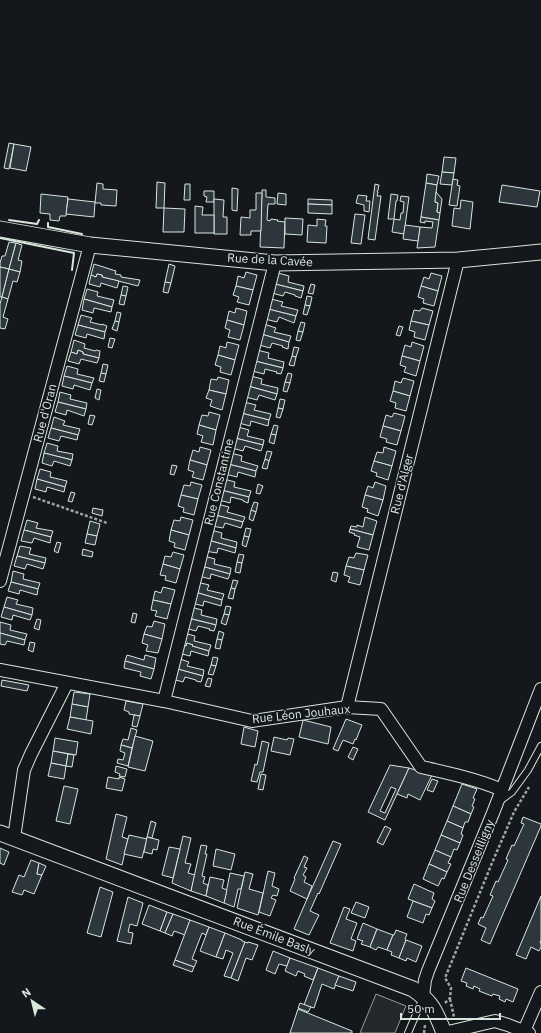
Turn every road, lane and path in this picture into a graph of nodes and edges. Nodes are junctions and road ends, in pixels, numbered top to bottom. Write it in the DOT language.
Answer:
graph roads {
  1 [pos="0,229"];
  2 [pos="90,245"];
  3 [pos="541,252"];
  4 [pos="458,260"];
  5 [pos="275,263"];
  6 [pos="24,493"];
  7 [pos="107,523"];
  8 [pos="0,581"];
  9 [pos="0,670"];
  10 [pos="67,683"];
  11 [pos="541,690"];
  12 [pos="164,701"];
  13 [pos="347,707"];
  14 [pos="541,746"];
  15 [pos="529,786"];
  16 [pos="502,790"];
  17 [pos="497,803"];
  18 [pos="7,836"];
  19 [pos="541,992"];
  20 [pos="423,996"];
  21 [pos="450,998"];
  22 [pos="443,1006"];
  23 [pos="449,1032"];
  24 [pos="527,1032"];
  25 [pos="408,1033"];
  1 -- 2 [label="street, Rue de la Cavée"];
  2 -- 5 [label="street, Rue de la Cavée"];
  2 -- 6 [label="street, Rue d'Oran"];
  3 -- 4 [label="street, Rue de la Cavée"];
  4 -- 5 [label="street, Rue de la Cavée"];
  4 -- 13 [label="street, Rue d'Alger"];
  5 -- 12 [label="street, Rue Constantine"];
  6 -- 7 [label="path"];
  6 -- 8 [label="street, Rue d'Oran"];
  9 -- 10 [label="street, Rue Léon Jouhaux"];
  10 -- 12 [label="street, Rue Léon Jouhaux"];
  10 -- 18 [label="street"];
  11 -- 16 [label="street, Rue Desseilligny"];
  12 -- 13 [label="street, Rue Léon Jouhaux"];
  13 -- 16 [label="street, Rue Léon Jouhaux"];
  14 -- 17 [label="lane"];
  15 -- 21 [label="path"];
  16 -- 17 [label="street, Rue Desseilligny"];
  17 -- 20 [label="street, Rue Desseilligny"];
  18 -- 20 [label="street, Rue Émile Basly"];
  19 -- 24 [label="street"];
  20 -- 23 [label="street, Rue Émile Basly"];
  20 -- 25 [label="lane, Rue Desseilligny"];
  21 -- 22 [label="path"];
  21 -- 23 [label="path"];
  23 -- 24 [label="street"];
}
